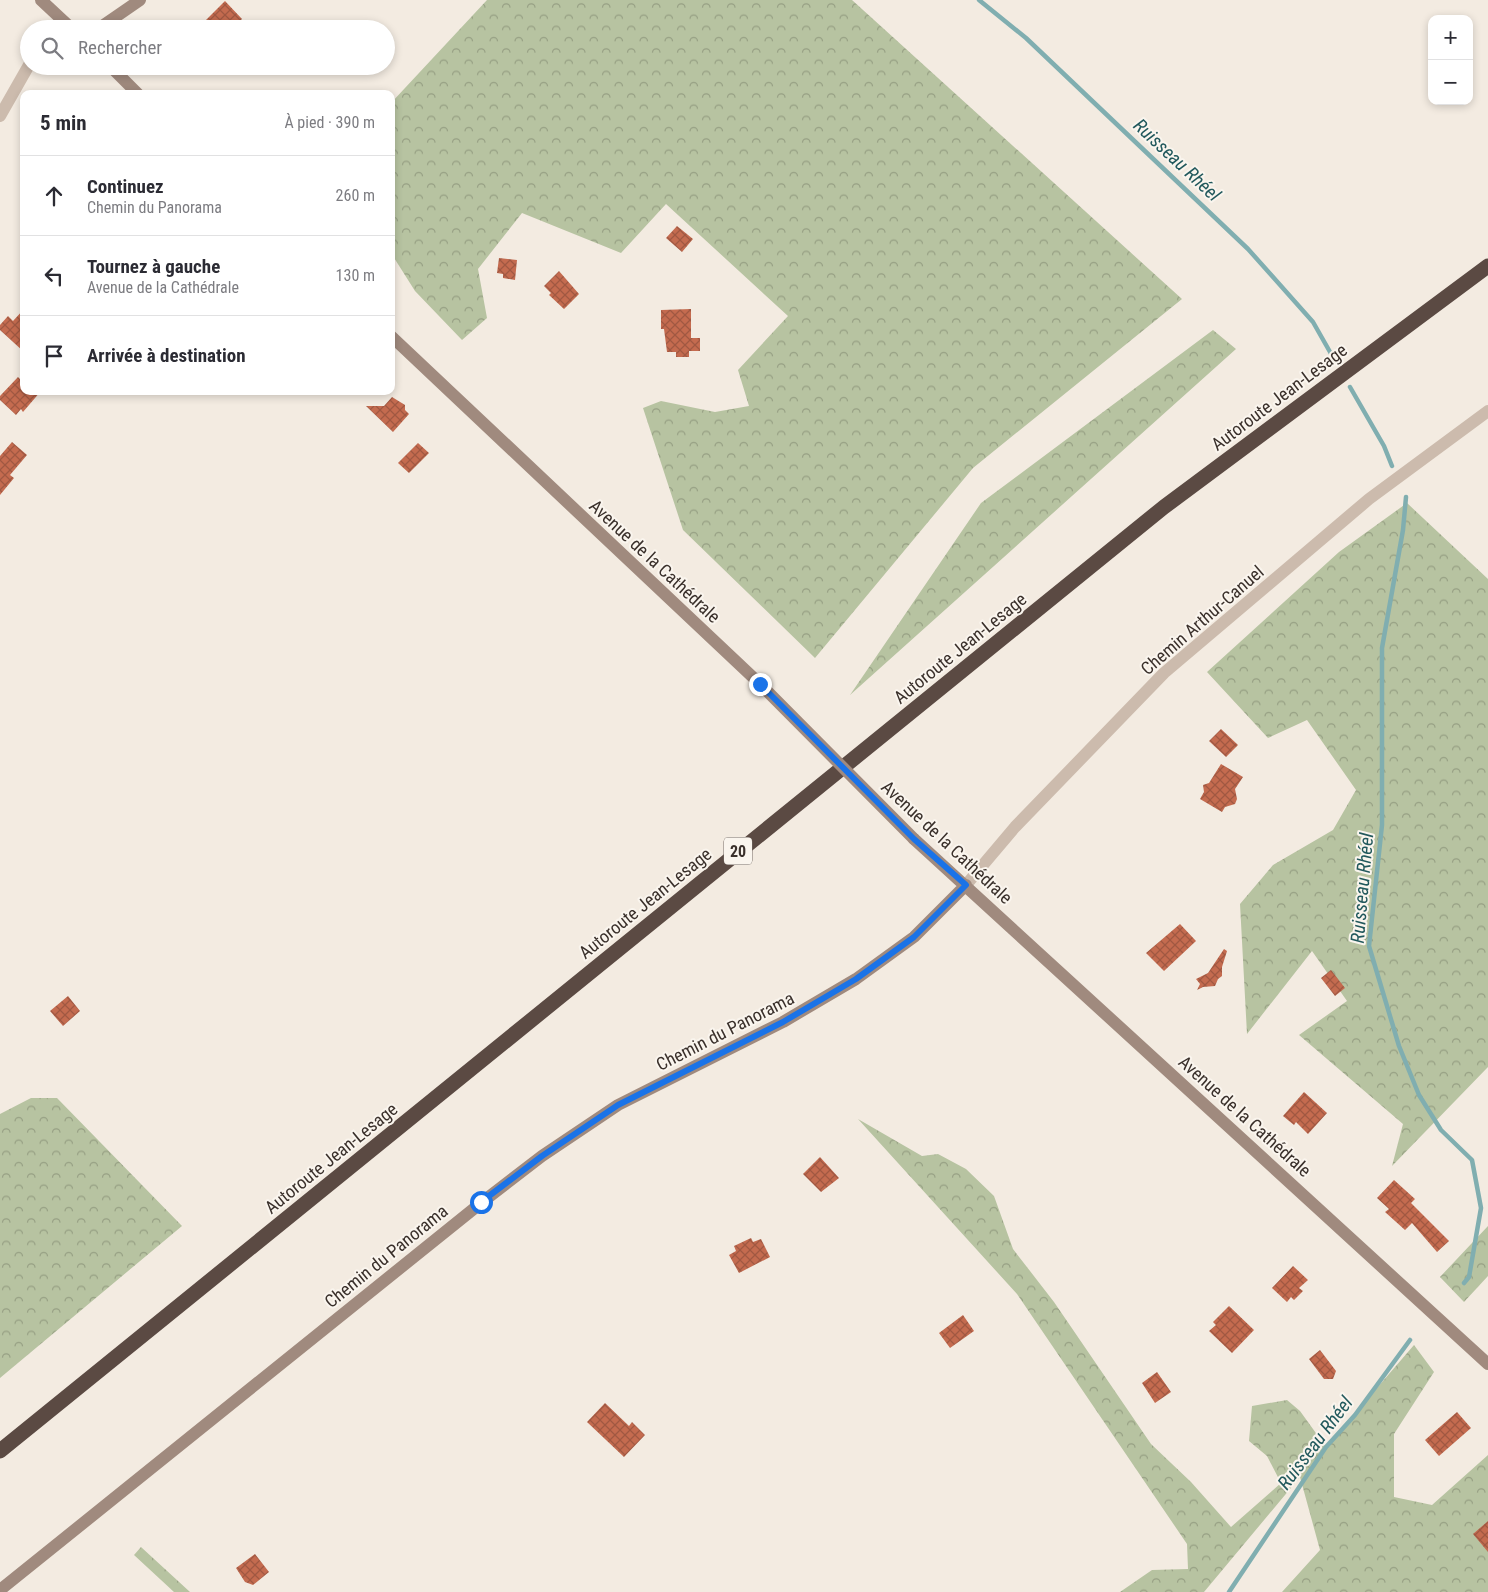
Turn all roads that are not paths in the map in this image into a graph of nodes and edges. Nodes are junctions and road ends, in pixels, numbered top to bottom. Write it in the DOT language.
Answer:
graph roads {
  1 [pos="41,0"];
  2 [pos="140,0"];
  3 [pos="60,20"];
  4 [pos="111,20"];
  5 [pos="23,75"];
  6 [pos="119,75"];
  7 [pos="134,90"];
  8 [pos="0,116"];
  9 [pos="1488,266"];
  10 [pos="395,340"];
  11 [pos="1488,411"];
  12 [pos="966,885"];
  13 [pos="1488,1364"];
  14 [pos="0,1451"];
  15 [pos="0,1590"];
  1 -- 3 [label="street"];
  2 -- 4 [label="street"];
  5 -- 8 [label="street"];
  6 -- 7 [label="street"];
  9 -- 14 [label="highway, Autoroute Jean-Lesage / 20"];
  10 -- 12 [label="street, Avenue de la Cathédrale, bridge"];
  11 -- 12 [label="street, Chemin Arthur-Canuel"];
  12 -- 13 [label="street, Avenue de la Cathédrale"];
  12 -- 15 [label="street, Chemin du Panorama"];
}
